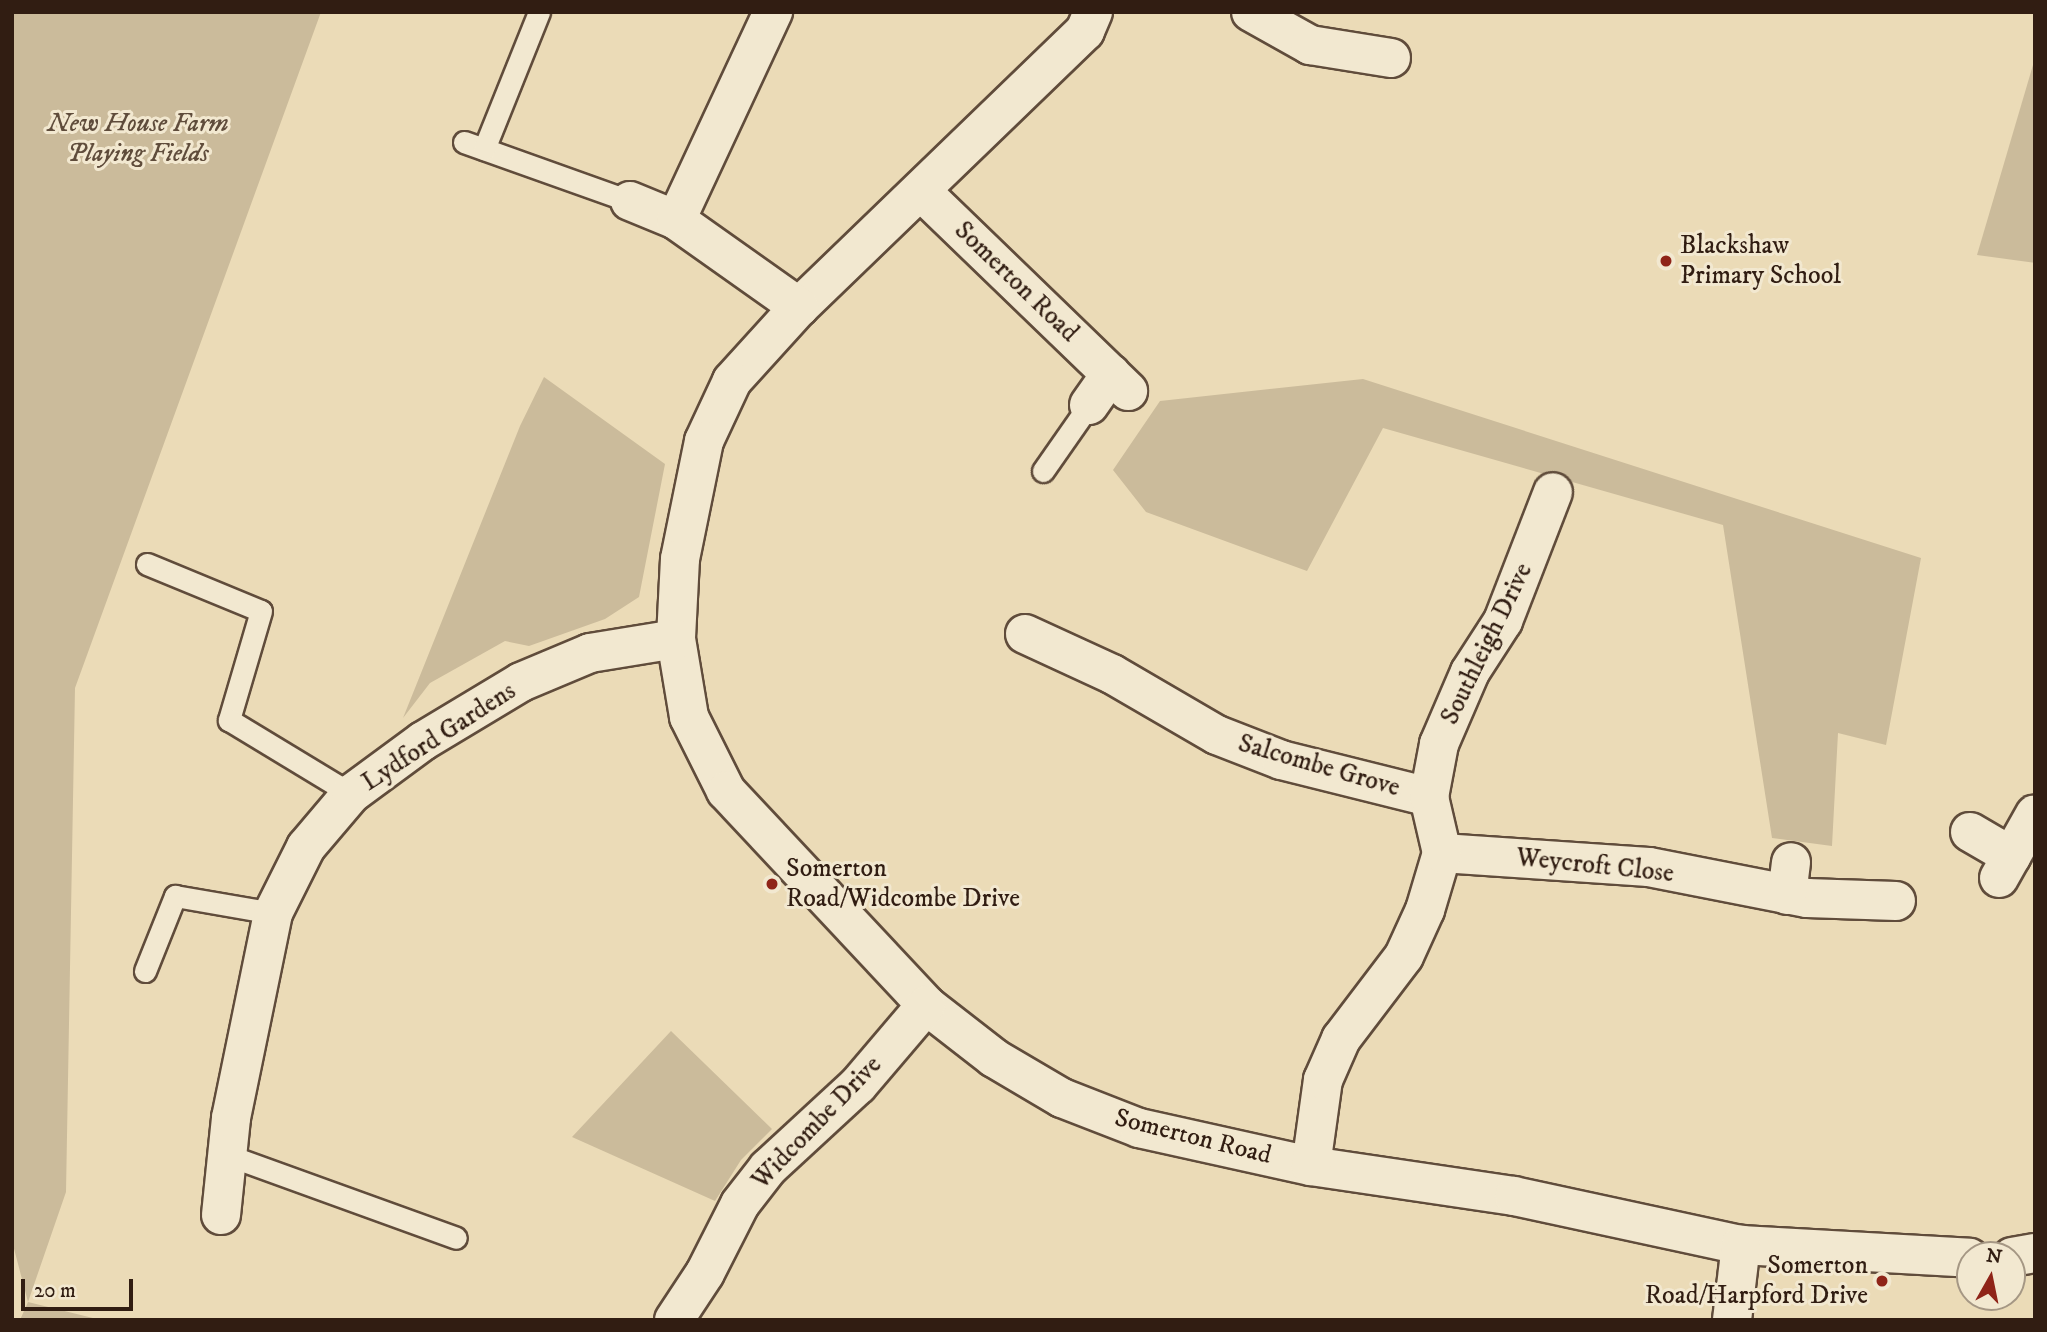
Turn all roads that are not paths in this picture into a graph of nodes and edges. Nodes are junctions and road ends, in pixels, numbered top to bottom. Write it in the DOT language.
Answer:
graph roads {
  1 [pos="539,12"];
  2 [pos="774,12"];
  3 [pos="1093,12"];
  4 [pos="1251,12"];
  5 [pos="1391,58"];
  6 [pos="921,191"];
  7 [pos="630,201"];
  8 [pos="676,220"];
  9 [pos="799,307"];
  10 [pos="1089,405"];
  11 [pos="1042,471"];
  12 [pos="1553,492"];
  13 [pos="147,564"];
  14 [pos="1025,634"];
  15 [pos="676,639"];
  16 [pos="351,794"];
  17 [pos="1429,797"];
  18 [pos="2035,814"];
  19 [pos="1970,832"];
  20 [pos="1443,853"];
  21 [pos="1896,901"];
  22 [pos="273,913"];
  23 [pos="145,971"];
  24 [pos="926,1005"];
  25 [pos="230,1156"];
  26 [pos="1311,1166"];
  27 [pos="221,1215"];
  28 [pos="456,1238"];
  29 [pos="1741,1245"];
  30 [pos="1956,1257"];
  31 [pos="687,1316"];
  32 [pos="1732,1320"];
  1 -- 7 [label="lane"];
  2 -- 8 [label="street"];
  3 -- 6 [label="street, Somerton Road"];
  4 -- 5 [label="street"];
  6 -- 9 [label="street, Somerton Road"];
  6 -- 10 [label="street, Somerton Road"];
  7 -- 8 [label="street"];
  8 -- 9 [label="street"];
  9 -- 15 [label="street, Somerton Road"];
  10 -- 11 [label="lane, Somerton Road"];
  12 -- 17 [label="street, Southleigh Drive"];
  13 -- 16 [label="lane"];
  14 -- 17 [label="street, Salcombe Grove"];
  15 -- 16 [label="street, Lydford Gardens"];
  15 -- 24 [label="street, Somerton Road"];
  16 -- 22 [label="street, Lydford Gardens"];
  17 -- 20 [label="street, Southleigh Drive"];
  18 -- 19 [label="street"];
  20 -- 21 [label="street, Weycroft Close"];
  20 -- 26 [label="street"];
  22 -- 23 [label="lane"];
  22 -- 25 [label="street, Lydford Gardens"];
  24 -- 26 [label="street, Somerton Road"];
  24 -- 31 [label="street, Widcombe Drive"];
  25 -- 27 [label="street, Lydford Gardens"];
  25 -- 28 [label="lane"];
  26 -- 29 [label="street, Somerton Road"];
  29 -- 30 [label="street, Somerton Road"];
  29 -- 32 [label="street"];
}
